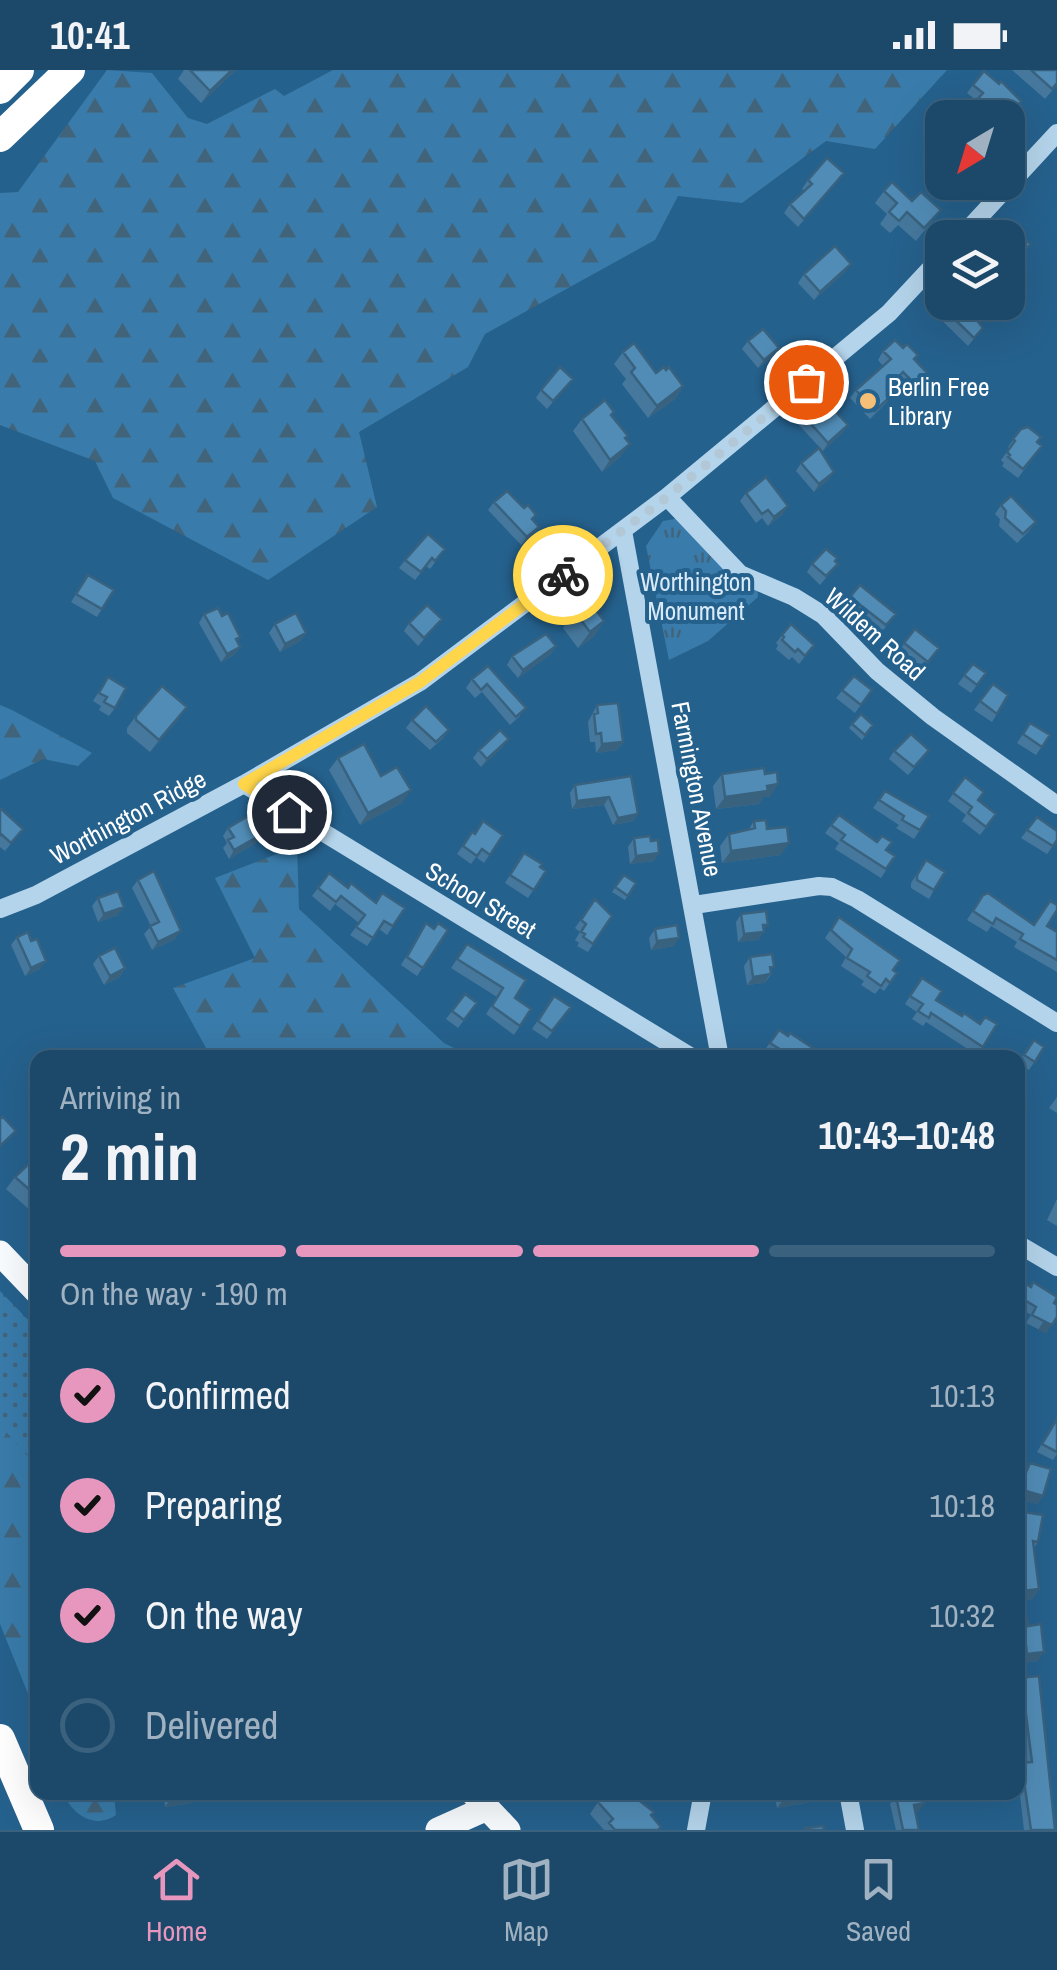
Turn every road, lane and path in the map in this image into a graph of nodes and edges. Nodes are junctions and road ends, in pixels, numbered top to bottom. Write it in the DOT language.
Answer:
graph roads {
  1 [pos="20,70"];
  2 [pos="70,70"];
  3 [pos="0,88"];
  4 [pos="1057,134"];
  5 [pos="0,137"];
  6 [pos="977,220"];
  7 [pos="925,274"];
  8 [pos="667,497"];
  9 [pos="623,530"];
  10 [pos="244,784"];
  11 [pos="1057,804"];
  12 [pos="694,905"];
  13 [pos="0,909"];
  14 [pos="1057,1023"];
  15 [pos="679,1050"];
  16 [pos="719,1050"];
  17 [pos="1025,1248"];
  18 [pos="0,1252"];
  19 [pos="1057,1267"];
  20 [pos="30,1284"];
  21 [pos="0,1740"];
  22 [pos="480,1800"];
  23 [pos="702,1800"];
  24 [pos="849,1800"];
  25 [pos="40,1830"];
  26 [pos="438,1830"];
  27 [pos="508,1830"];
  28 [pos="696,1830"];
  29 [pos="855,1830"];
  1 -- 3 [label="highway"];
  2 -- 5 [label="highway"];
  4 -- 6 [label="street"];
  7 -- 8 [label="street, Worthington Ridge"];
  8 -- 9 [label="street, Worthington Ridge"];
  8 -- 11 [label="street, Wildem Road"];
  9 -- 10 [label="street, Worthington Ridge"];
  9 -- 12 [label="street, Farmington Avenue"];
  10 -- 13 [label="street, Worthington Ridge"];
  10 -- 15 [label="street, School Street"];
  12 -- 14 [label="street"];
  12 -- 16 [label="street, Farmington Avenue"];
  17 -- 19 [label="street"];
  18 -- 20 [label="main road"];
  21 -- 25 [label="highway"];
  22 -- 26 [label="main road"];
  22 -- 27 [label="main road"];
  23 -- 28 [label="street"];
  24 -- 29 [label="street"];
}
